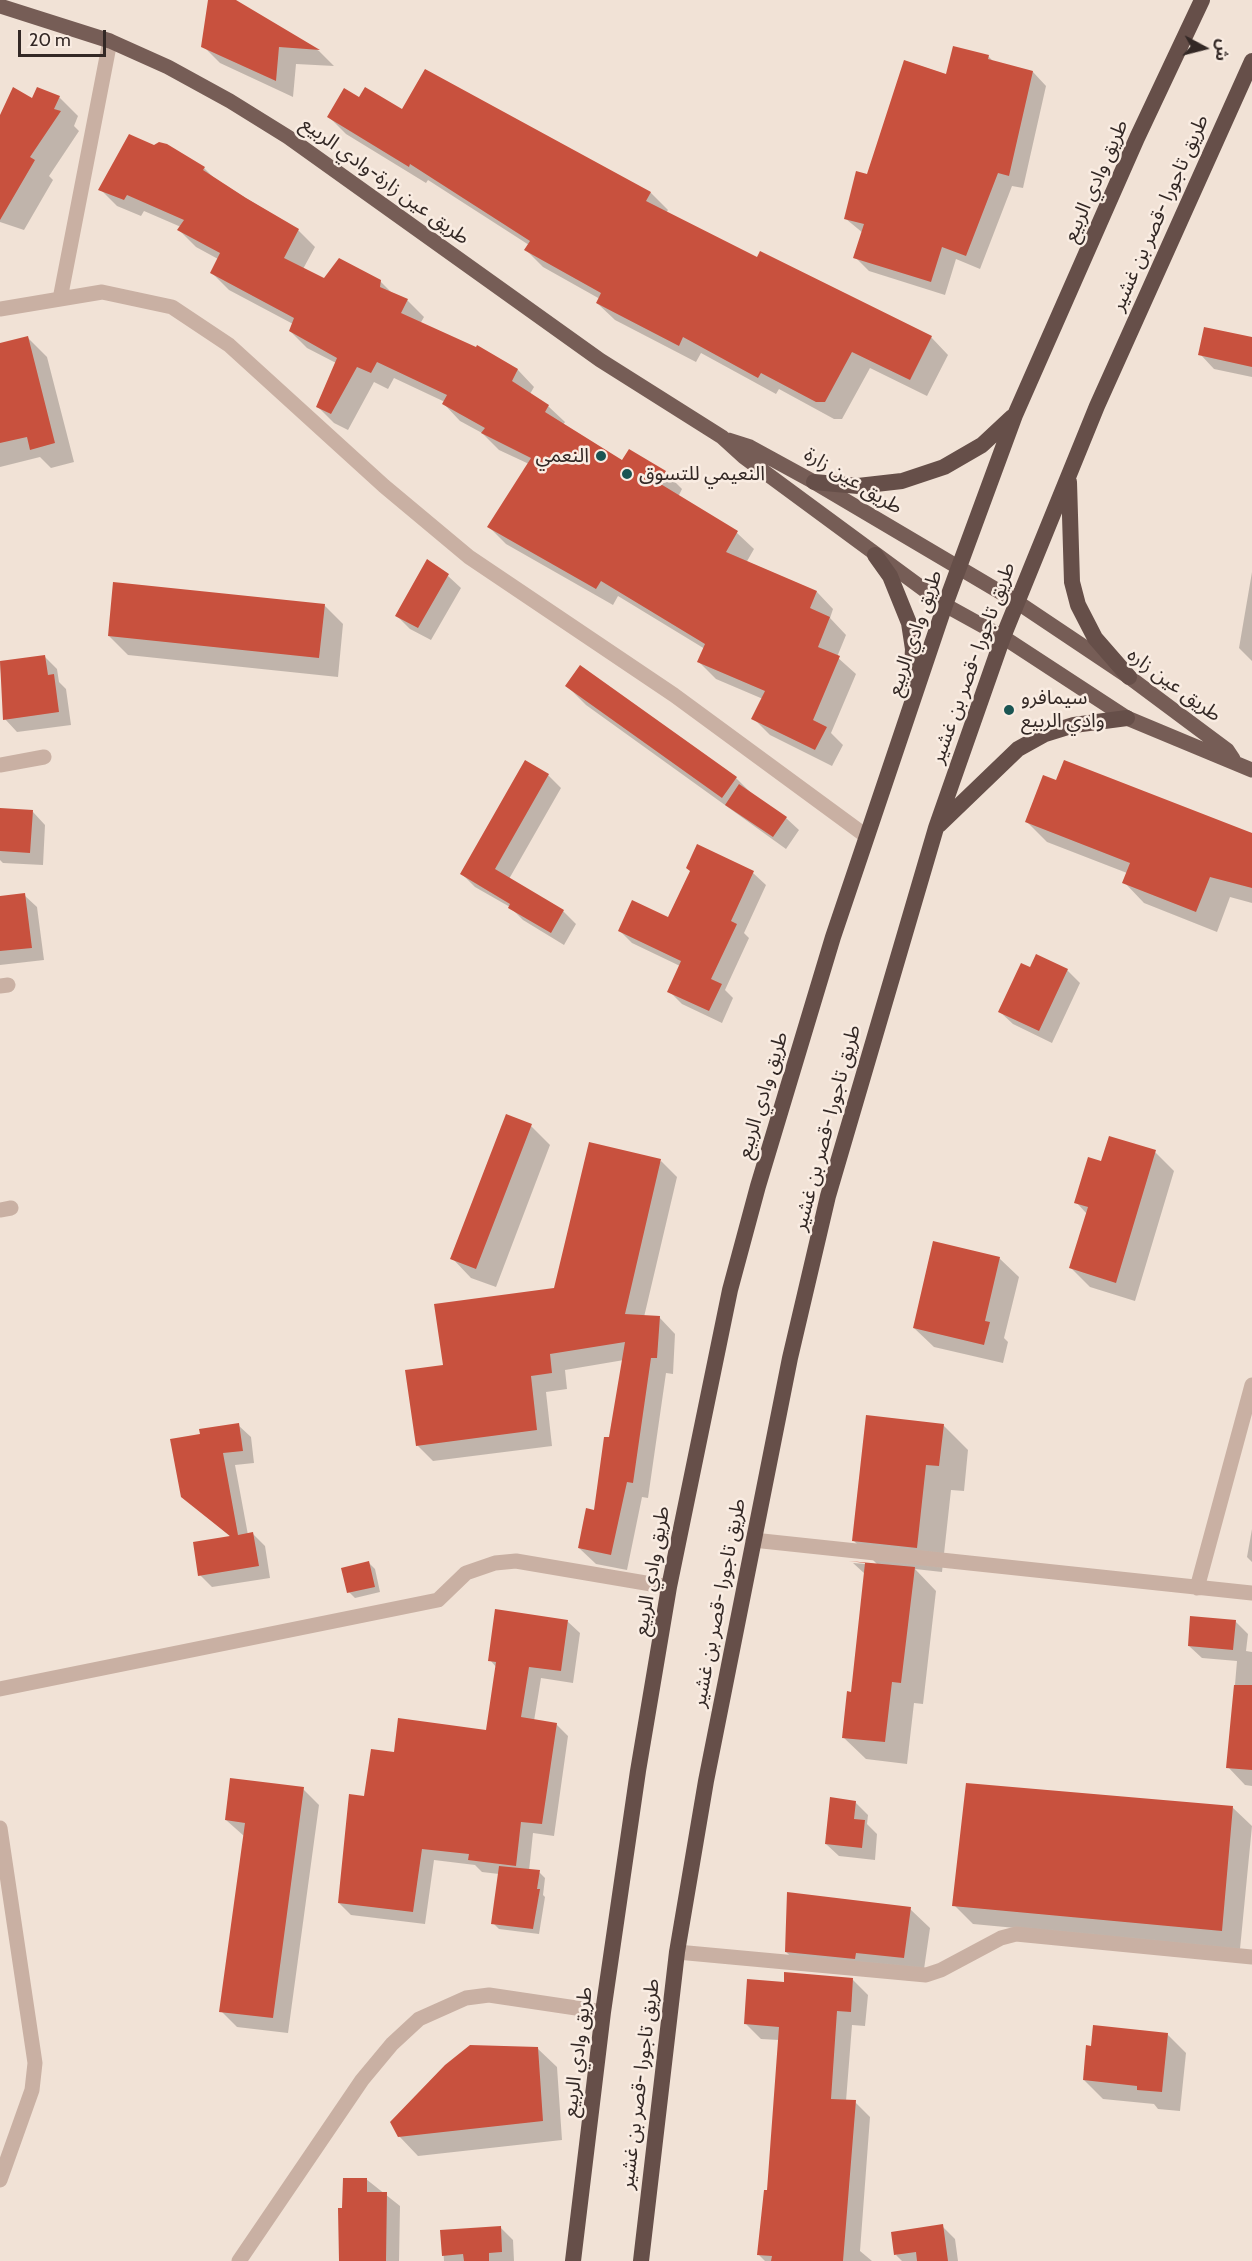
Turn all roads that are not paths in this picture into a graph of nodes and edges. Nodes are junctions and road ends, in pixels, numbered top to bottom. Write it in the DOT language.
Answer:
graph roads {
  1 [pos="1202,0"];
  2 [pos="0,6"];
  3 [pos="110,41"];
  4 [pos="1252,61"];
  5 [pos="60,299"];
  6 [pos="0,309"];
  7 [pos="1015,415"];
  8 [pos="722,437"];
  9 [pos="1069,474"];
  10 [pos="814,482"];
  11 [pos="875,555"];
  12 [pos="959,569"];
  13 [pos="1017,602"];
  14 [pos="945,605"];
  15 [pos="1002,637"];
  16 [pos="1129,677"];
  17 [pos="909,714"];
  18 [pos="1127,718"];
  19 [pos="44,757"];
  20 [pos="1236,764"];
  21 [pos="0,765"];
  22 [pos="1252,770"];
  23 [pos="936,828"];
  24 [pos="866,836"];
  25 [pos="1252,1384"];
  26 [pos="753,1540"];
  27 [pos="669,1587"];
  28 [pos="1197,1588"];
  29 [pos="1252,1593"];
  30 [pos="0,1689"];
  31 [pos="0,1828"];
  32 [pos="677,1952"];
  33 [pos="1252,1957"];
  34 [pos="603,2012"];
  35 [pos="0,2180"];
  36 [pos="239,2261"];
  37 [pos="573,2261"];
  38 [pos="641,2261"];
  1 -- 7 [label="highway, طريق وادي الربيع"];
  2 -- 3 [label="main road, طريق عين زارة-وادي الربيع"];
  3 -- 5 [label="street"];
  3 -- 8 [label="main road, طريق عين زارة-وادي الربيع"];
  4 -- 9 [label="highway, طريق تاجورا -قصر بن غشير"];
  5 -- 6 [label="street"];
  5 -- 24 [label="street"];
  7 -- 10 [label="highway"];
  7 -- 12 [label="highway, طريق وادي الربيع"];
  8 -- 10 [label="main road, طريق عين زارة"];
  8 -- 11 [label="main road, طريق عين زاره"];
  9 -- 13 [label="highway, طريق تاجورا -قصر بن غشير"];
  9 -- 16 [label="highway"];
  10 -- 12 [label="main road, طريق عين زارة"];
  11 -- 14 [label="main road, طريق عين زاره"];
  11 -- 17 [label="highway"];
  12 -- 13 [label="main road, طريق عين زاره"];
  12 -- 14 [label="highway, طريق وادي الربيع"];
  13 -- 15 [label="highway, طريق تاجورا -قصر بن غشير"];
  13 -- 16 [label="main road, طريق عين زاره"];
  14 -- 15 [label="main road, طريق عين زاره"];
  14 -- 17 [label="highway, طريق وادي الربيع"];
  15 -- 18 [label="main road, طريق عين زاره"];
  15 -- 23 [label="highway, طريق تاجورا -قصر بن غشير"];
  16 -- 20 [label="main road, طريق عين زاره"];
  17 -- 24 [label="highway, طريق وادي الربيع"];
  18 -- 20 [label="main road, طريق عين زاره"];
  18 -- 23 [label="highway"];
  19 -- 21 [label="street"];
  20 -- 22 [label="main road"];
  23 -- 26 [label="highway, طريق تاجورا -قصر بن غشير"];
  24 -- 27 [label="highway, طريق وادي الربيع"];
  25 -- 28 [label="street"];
  26 -- 28 [label="street"];
  26 -- 32 [label="highway, طريق تاجورا -قصر بن غشير"];
  27 -- 30 [label="street"];
  27 -- 34 [label="highway, طريق وادي الربيع"];
  28 -- 29 [label="street"];
  31 -- 35 [label="street"];
  32 -- 33 [label="street"];
  32 -- 38 [label="highway, طريق تاجورا -قصر بن غشير"];
  34 -- 36 [label="street"];
  34 -- 37 [label="highway, طريق وادي الربيع"];
}
